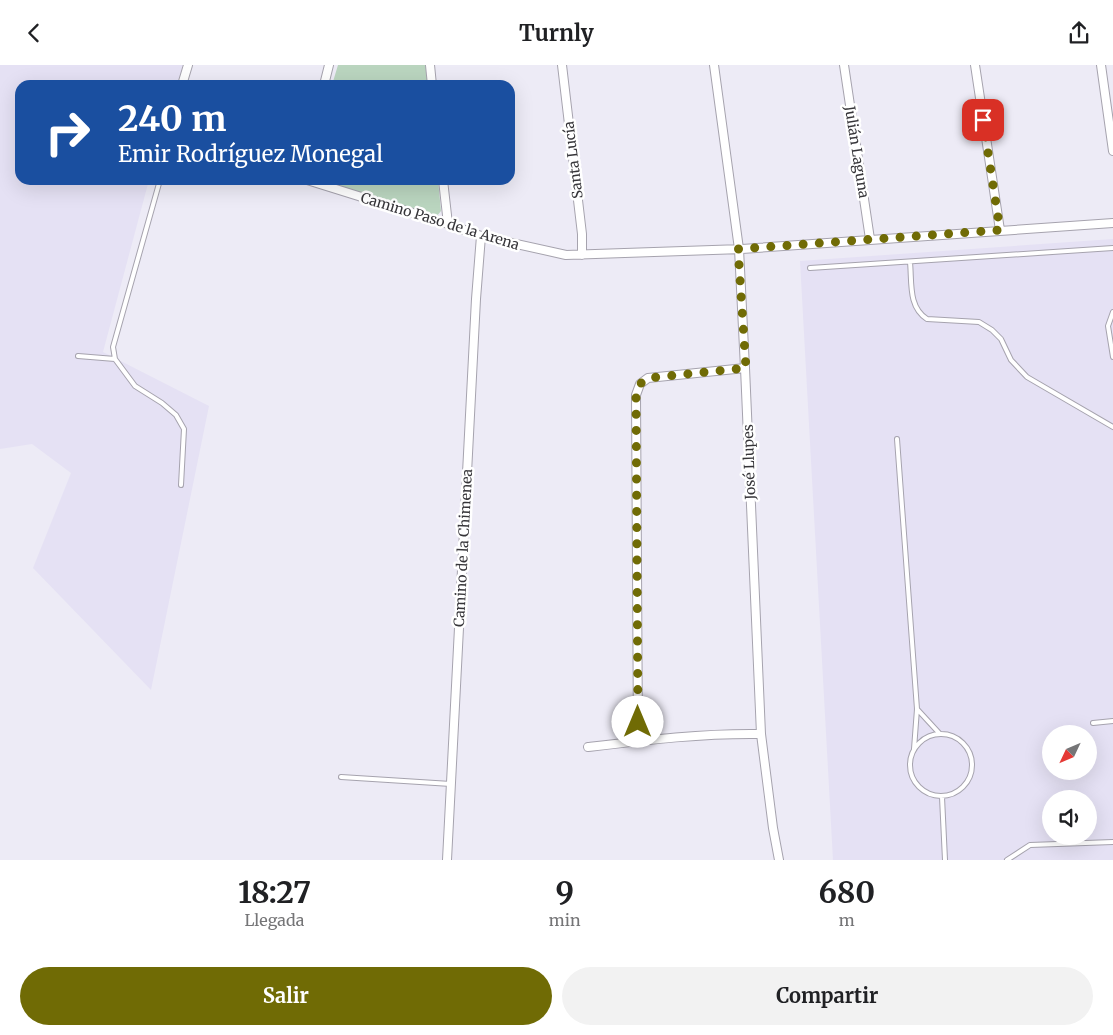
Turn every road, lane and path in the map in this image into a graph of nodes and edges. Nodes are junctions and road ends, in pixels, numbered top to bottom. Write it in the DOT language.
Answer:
graph roads {
  1 [pos="188,65"];
  2 [pos="330,65"];
  3 [pos="430,65"];
  4 [pos="562,65"];
  5 [pos="714,65"];
  6 [pos="844,65"];
  7 [pos="975,65"];
  8 [pos="1101,65"];
  9 [pos="184,80"];
  10 [pos="326,80"];
  11 [pos="432,80"];
  12 [pos="1113,151"];
  13 [pos="159,185"];
  14 [pos="323,185"];
  15 [pos="444,185"];
  16 [pos="1113,223"];
  17 [pos="448,224"];
  18 [pos="1000,230"];
  19 [pos="481,236"];
  20 [pos="870,239"];
  21 [pos="1113,248"];
  22 [pos="738,249"];
  23 [pos="582,255"];
  24 [pos="910,261"];
  25 [pos="810,268"];
  26 [pos="1113,312"];
  27 [pos="78,356"];
  28 [pos="1113,357"];
  29 [pos="115,359"];
  30 [pos="746,368"];
  31 [pos="1113,427"];
  32 [pos="897,439"];
  33 [pos="180,485"];
  34 [pos="917,709"];
  35 [pos="1113,721"];
  36 [pos="1093,723"];
  37 [pos="761,734"];
  38 [pos="940,734"];
  39 [pos="638,741"];
  40 [pos="588,747"];
  41 [pos="914,749"];
  42 [pos="341,777"];
  43 [pos="451,784"];
  44 [pos="942,797"];
  45 [pos="1113,842"];
  46 [pos="447,860"];
  47 [pos="780,860"];
  48 [pos="945,860"];
  49 [pos="1008,860"];
  1 -- 9 [label="street"];
  2 -- 10 [label="street"];
  3 -- 11 [label="street"];
  4 -- 23 [label="street, Santa Lucía"];
  5 -- 22 [label="street, José Llupes"];
  6 -- 20 [label="street, Julián Laguna"];
  7 -- 18 [label="street"];
  8 -- 12 [label="street"];
  13 -- 29 [label="lane"];
  14 -- 17 [label="street, Camino Paso de la Arena"];
  15 -- 17 [label="street"];
  16 -- 18 [label="street, Camino Paso de la Arena"];
  17 -- 19 [label="street, Camino Paso de la Arena"];
  18 -- 20 [label="street, Camino Paso de la Arena"];
  19 -- 23 [label="street, Camino Paso de la Arena"];
  19 -- 43 [label="street, Camino de la Chimenea"];
  20 -- 22 [label="street, Camino Paso de la Arena"];
  21 -- 24 [label="lane"];
  22 -- 23 [label="street, Camino Paso de la Arena"];
  22 -- 30 [label="street, José Llupes"];
  24 -- 25 [label="lane"];
  24 -- 31 [label="lane"];
  26 -- 28 [label="lane"];
  27 -- 29 [label="lane"];
  29 -- 33 [label="lane"];
  30 -- 37 [label="street, José Llupes"];
  30 -- 39 [label="street"];
  32 -- 34 [label="lane"];
  34 -- 38 [label="lane"];
  34 -- 41 [label="lane"];
  35 -- 36 [label="lane"];
  37 -- 39 [label="street"];
  37 -- 47 [label="street, José Llupes"];
  38 -- 41 [label="lane"];
  38 -- 44 [label="lane"];
  39 -- 40 [label="street"];
  41 -- 44 [label="lane"];
  42 -- 43 [label="lane"];
  43 -- 46 [label="street, Camino de la Chimenea"];
  44 -- 48 [label="lane"];
  45 -- 49 [label="lane"];
}
